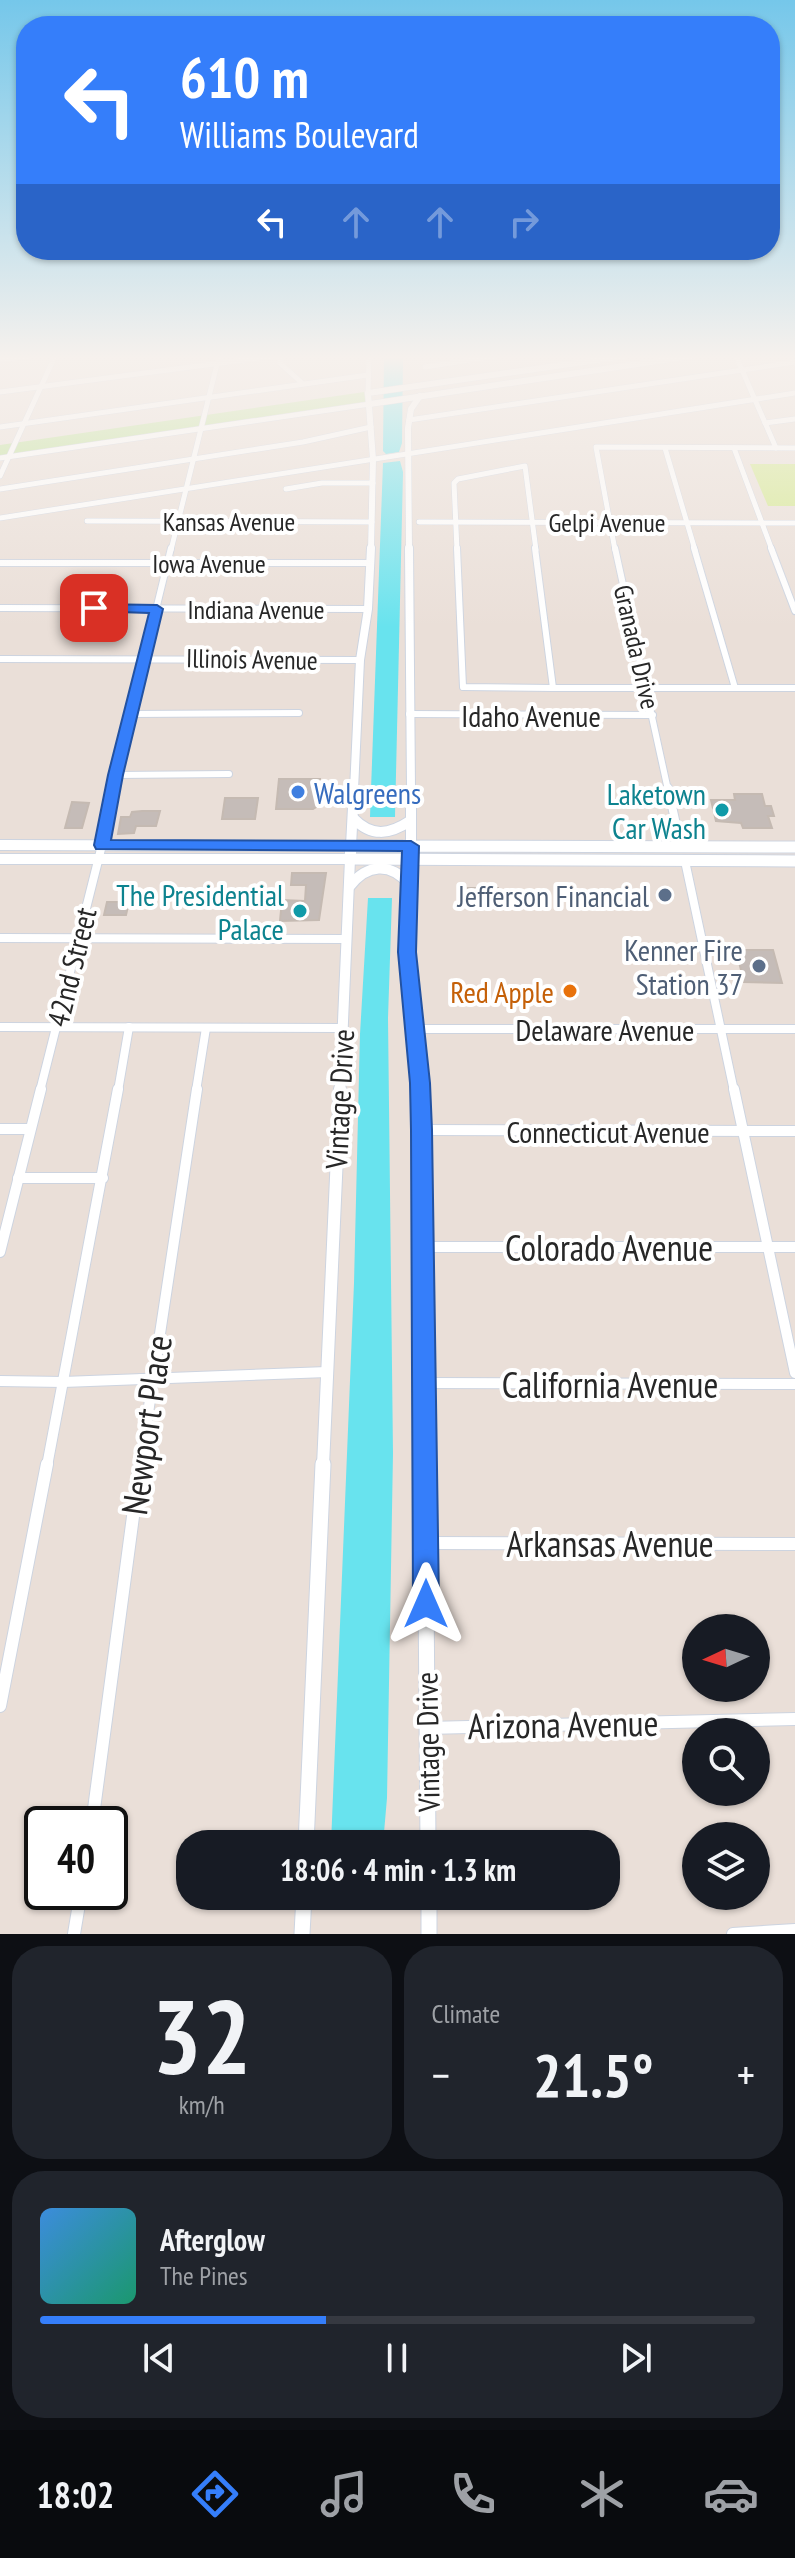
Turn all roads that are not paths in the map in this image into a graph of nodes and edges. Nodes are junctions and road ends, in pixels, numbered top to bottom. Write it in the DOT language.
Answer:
graph roads {
  1 [pos="14,446"];
  2 [pos="78,446"];
  3 [pos="197,446"];
  4 [pos="277,446"];
  5 [pos="372,446"];
  6 [pos="409,446"];
  7 [pos="459,446"];
  8 [pos="665,448"];
  9 [pos="734,448"];
  10 [pos="776,448"];
  11 [pos="795,448"];
  12 [pos="409,454"];
  13 [pos="9,456"];
  14 [pos="0,458"];
  15 [pos="373,459"];
  16 [pos="194,460"];
  17 [pos="0,476"];
  18 [pos="373,483"];
  19 [pos="0,489"];
  20 [pos="186,489"];
  21 [pos="286,489"];
  22 [pos="0,518"];
  23 [pos="87,521"];
  24 [pos="178,521"];
  25 [pos="372,522"];
  26 [pos="419,522"];
  27 [pos="455,522"];
  28 [pos="534,522"];
  29 [pos="610,522"];
  30 [pos="685,522"];
  31 [pos="763,523"];
  32 [pos="795,523"];
  33 [pos="0,563"];
  34 [pos="167,563"];
  35 [pos="371,563"];
  36 [pos="0,608"];
  37 [pos="157,609"];
  38 [pos="368,609"];
  39 [pos="795,611"];
  40 [pos="0,659"];
  41 [pos="145,659"];
  42 [pos="360,660"];
  43 [pos="553,688"];
  44 [pos="647,688"];
  45 [pos="735,688"];
  46 [pos="795,688"];
  47 [pos="299,713"];
  48 [pos="131,714"];
  49 [pos="409,714"];
  50 [pos="653,715"];
  51 [pos="229,774"];
  52 [pos="115,775"];
  53 [pos="353,818"];
  54 [pos="410,821"];
  55 [pos="0,845"];
  56 [pos="102,845"];
  57 [pos="351,846"];
  58 [pos="625,847"];
  59 [pos="681,847"];
  60 [pos="737,847"];
  61 [pos="795,847"];
  62 [pos="411,853"];
  63 [pos="0,859"];
  64 [pos="98,859"];
  65 [pos="350,859"];
  66 [pos="556,860"];
  67 [pos="631,861"];
  68 [pos="685,861"];
  69 [pos="795,861"];
  70 [pos="409,884"];
  71 [pos="348,889"];
  72 [pos="0,938"];
  73 [pos="78,938"];
  74 [pos="346,939"];
  75 [pos="0,1027"];
  76 [pos="55,1027"];
  77 [pos="129,1027"];
  78 [pos="206,1028"];
  79 [pos="342,1028"];
  80 [pos="415,1029"];
  81 [pos="720,1029"];
  82 [pos="795,1029"];
  83 [pos="0,1129"];
  84 [pos="30,1129"];
  85 [pos="422,1130"];
  86 [pos="742,1131"];
  87 [pos="795,1131"];
  88 [pos="18,1178"];
  89 [pos="103,1178"];
  90 [pos="1,1247"];
  91 [pos="423,1247"];
  92 [pos="768,1247"];
  93 [pos="795,1247"];
  94 [pos="327,1372"];
  95 [pos="795,1373"];
  96 [pos="152,1378"];
  97 [pos="0,1381"];
  98 [pos="63,1382"];
  99 [pos="424,1383"];
  100 [pos="795,1384"];
  101 [pos="426,1543"];
  102 [pos="795,1544"];
  103 [pos="0,1706"];
  104 [pos="795,1719"];
  105 [pos="427,1728"];
  106 [pos="94,1806"];
  107 [pos="307,1830"];
  108 [pos="428,1830"];
  109 [pos="78,1910"];
  110 [pos="303,1910"];
  111 [pos="429,1910"];
  112 [pos="795,1930"];
  113 [pos="74,1934"];
  114 [pos="302,1934"];
  115 [pos="429,1934"];
  116 [pos="733,1934"];
  1 -- 13 [label="street"];
  2 -- 13 [label="street"];
  3 -- 16 [label="street, 42nd Street"];
  4 -- 16 [label="street"];
  5 -- 15 [label="street, Vintage Drive"];
  6 -- 12 [label="street, Vintage Drive"];
  7 -- 12 [label="street"];
  8 -- 9 [label="street"];
  8 -- 29 [label="street, Granada Drive"];
  8 -- 30 [label="street"];
  9 -- 10 [label="street"];
  9 -- 31 [label="street"];
  10 -- 11 [label="street"];
  12 -- 15 [label="street"];
  12 -- 49 [label="street, Vintage Drive"];
  13 -- 14 [label="street"];
  13 -- 17 [label="street"];
  15 -- 18 [label="street, Vintage Drive"];
  15 -- 20 [label="street"];
  16 -- 19 [label="street"];
  16 -- 20 [label="street, 42nd Street"];
  18 -- 21 [label="street"];
  18 -- 25 [label="street, Vintage Drive"];
  20 -- 22 [label="street"];
  20 -- 24 [label="street, 42nd Street"];
  23 -- 24 [label="street, Kansas Avenue"];
  24 -- 25 [label="street, Kansas Avenue"];
  24 -- 34 [label="street, 42nd Street"];
  25 -- 35 [label="street, Vintage Drive"];
  26 -- 27 [label="street, Gelpi Avenue"];
  27 -- 28 [label="street, Gelpi Avenue"];
  27 -- 28 [label="street"];
  27 -- 43 [label="street"];
  28 -- 29 [label="street, Gelpi Avenue"];
  28 -- 43 [label="street"];
  29 -- 30 [label="street, Gelpi Avenue"];
  29 -- 44 [label="street, Granada Drive"];
  30 -- 31 [label="street, Gelpi Avenue"];
  30 -- 45 [label="street"];
  31 -- 32 [label="street, Gelpi Avenue"];
  31 -- 39 [label="street"];
  33 -- 34 [label="street, Iowa Avenue"];
  34 -- 35 [label="street, Iowa Avenue"];
  34 -- 37 [label="street, 42nd Street"];
  35 -- 38 [label="street, Vintage Drive"];
  36 -- 37 [label="street, Indiana Avenue"];
  37 -- 38 [label="street, Indiana Avenue"];
  37 -- 41 [label="street, 42nd Street"];
  38 -- 42 [label="street, Vintage Drive"];
  40 -- 41 [label="street, Illinois Avenue"];
  41 -- 42 [label="street, Illinois Avenue"];
  41 -- 48 [label="street, 42nd Street"];
  42 -- 53 [label="street, Vintage Drive"];
  43 -- 44 [label="street"];
  44 -- 45 [label="street"];
  44 -- 50 [label="street, Granada Drive"];
  45 -- 46 [label="street"];
  47 -- 48 [label="street"];
  48 -- 52 [label="street, 42nd Street"];
  49 -- 50 [label="street, Idaho Avenue"];
  49 -- 54 [label="street, Vintage Drive"];
  50 -- 59 [label="street, Granada Drive"];
  51 -- 52 [label="street"];
  52 -- 56 [label="street, 42nd Street"];
  53 -- 54 [label="street"];
  53 -- 57 [label="street, Vintage Drive"];
  54 -- 62 [label="street, Vintage Drive"];
  55 -- 56 [label="street"];
  56 -- 57 [label="street"];
  56 -- 64 [label="street, 42nd Street"];
  57 -- 62 [label="main road"];
  57 -- 65 [label="main road, Vintage Drive"];
  58 -- 59 [label="main road"];
  58 -- 62 [label="main road"];
  58 -- 66 [label="main road"];
  59 -- 60 [label="main road"];
  59 -- 67 [label="main road"];
  60 -- 61 [label="main road"];
  60 -- 68 [label="main road"];
  62 -- 65 [label="main road"];
  62 -- 66 [label="main road"];
  62 -- 70 [label="street, Vintage Drive"];
  63 -- 64 [label="street"];
  64 -- 65 [label="street"];
  64 -- 73 [label="street, 42nd Street"];
  65 -- 71 [label="street, Vintage Drive"];
  66 -- 67 [label="main road"];
  67 -- 68 [label="main road"];
  68 -- 69 [label="main road"];
  68 -- 81 [label="street"];
  70 -- 71 [label="street"];
  70 -- 80 [label="street, Vintage Drive"];
  71 -- 74 [label="street, Vintage Drive"];
  72 -- 73 [label="street"];
  73 -- 74 [label="street"];
  73 -- 76 [label="street, 42nd Street"];
  74 -- 79 [label="street, Vintage Drive"];
  75 -- 76 [label="street"];
  76 -- 77 [label="street"];
  76 -- 84 [label="street, 42nd Street"];
  77 -- 78 [label="street"];
  77 -- 89 [label="street"];
  78 -- 79 [label="street"];
  78 -- 96 [label="street, Newport Place"];
  79 -- 94 [label="street, Vintage Drive"];
  80 -- 81 [label="street, Delaware Avenue"];
  80 -- 85 [label="street, Vintage Drive"];
  81 -- 82 [label="street, Delaware Avenue"];
  81 -- 86 [label="street"];
  83 -- 84 [label="street"];
  84 -- 88 [label="street, 42nd Street"];
  85 -- 86 [label="street, Connecticut Avenue"];
  85 -- 91 [label="street, Vintage Drive"];
  86 -- 87 [label="street, Connecticut Avenue"];
  86 -- 92 [label="street"];
  88 -- 89 [label="street"];
  88 -- 90 [label="street, 42nd Street"];
  89 -- 98 [label="street"];
  91 -- 92 [label="street, Colorado Avenue"];
  91 -- 99 [label="street, Vintage Drive"];
  92 -- 93 [label="street, Colorado Avenue"];
  92 -- 95 [label="street"];
  94 -- 96 [label="street"];
  94 -- 107 [label="street, Vintage Drive"];
  96 -- 98 [label="street"];
  96 -- 106 [label="street, Newport Place"];
  97 -- 98 [label="street"];
  98 -- 103 [label="street"];
  99 -- 100 [label="street, California Avenue"];
  99 -- 101 [label="street, Vintage Drive"];
  101 -- 102 [label="street, Arkansas Avenue"];
  101 -- 105 [label="street, Vintage Drive"];
  104 -- 105 [label="street, Arizona Avenue"];
  105 -- 108 [label="street, Vintage Drive"];
  109 -- 113 [label="street"];
  110 -- 114 [label="street"];
  111 -- 115 [label="street"];
  112 -- 116 [label="street"];
}
